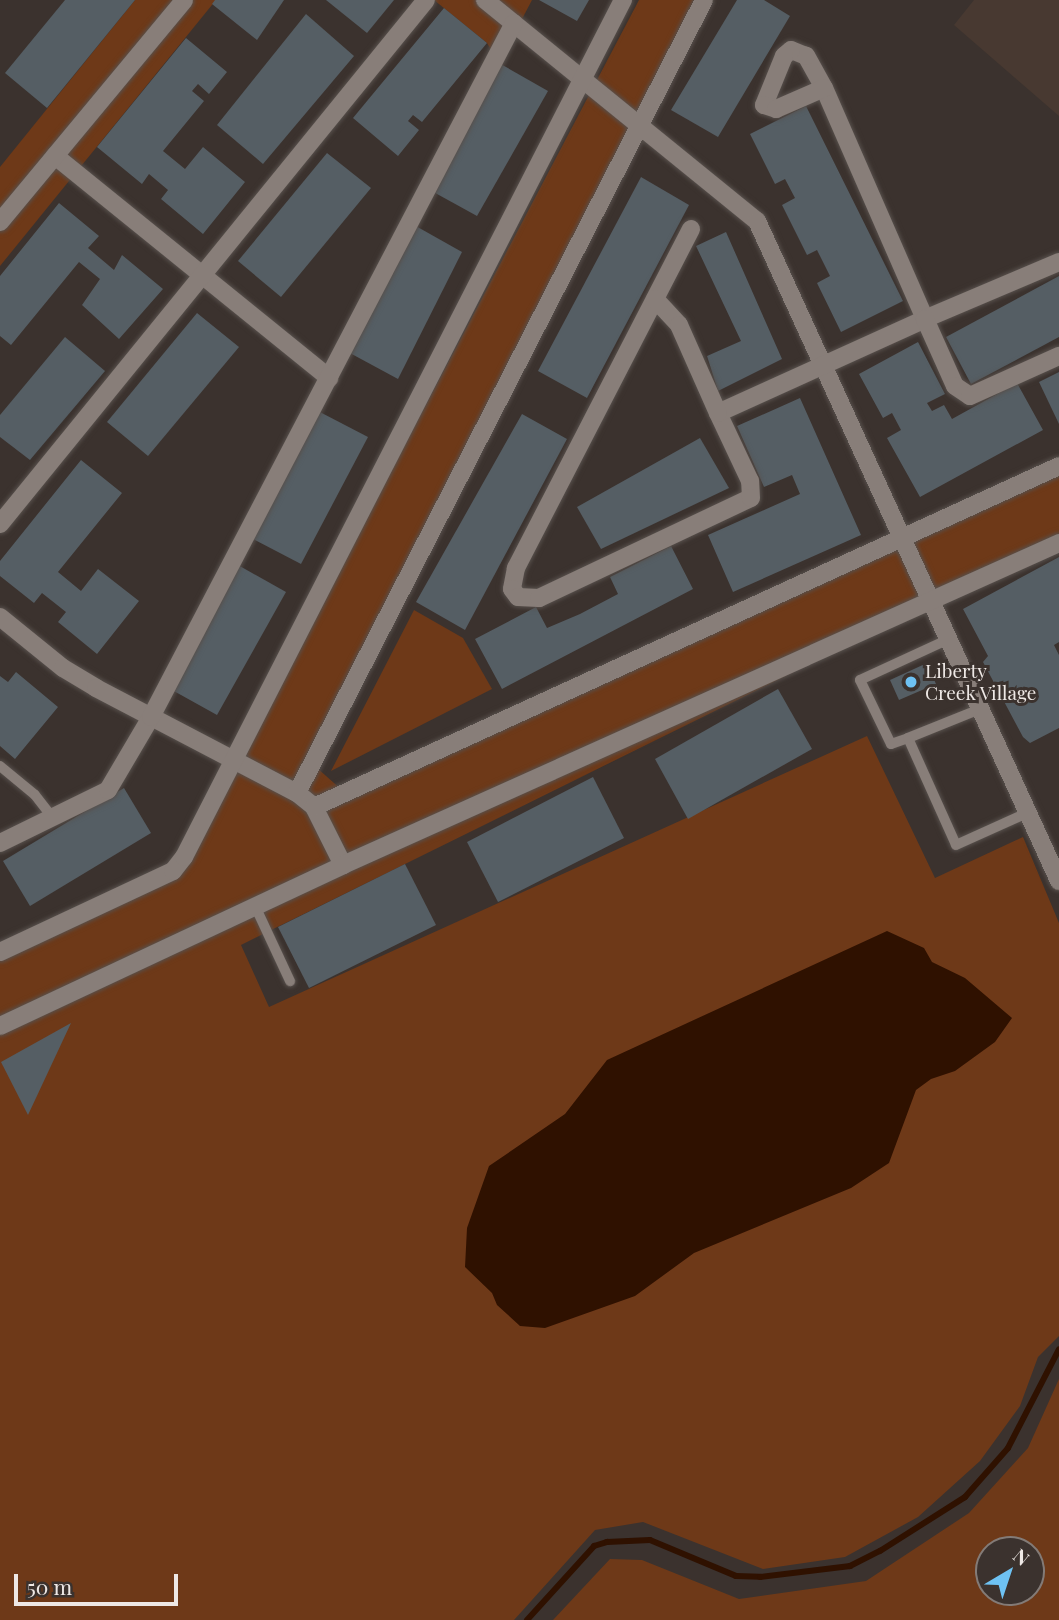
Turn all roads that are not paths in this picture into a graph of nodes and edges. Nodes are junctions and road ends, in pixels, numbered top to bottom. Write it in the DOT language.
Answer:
graph roads {
  1 [pos="184,0"];
  2 [pos="426,0"];
  3 [pos="485,0"];
  4 [pos="623,0"];
  5 [pos="705,0"];
  6 [pos="514,23"];
  7 [pos="582,78"];
  8 [pos="824,88"];
  9 [pos="639,124"];
  10 [pos="55,156"];
  11 [pos="0,222"];
  12 [pos="691,229"];
  13 [pos="1059,262"];
  14 [pos="202,276"];
  15 [pos="655,299"];
  16 [pos="925,319"];
  17 [pos="1059,356"];
  18 [pos="823,365"];
  19 [pos="329,378"];
  20 [pos="718,413"];
  21 [pos="1059,466"];
  22 [pos="0,524"];
  23 [pos="903,537"];
  24 [pos="1059,543"];
  25 [pos="932,601"];
  26 [pos="0,617"];
  27 [pos="949,639"];
  28 [pos="980,709"];
  29 [pos="152,717"];
  30 [pos="908,738"];
  31 [pos="236,761"];
  32 [pos="0,766"];
  33 [pos="297,793"];
  34 [pos="314,807"];
  35 [pos="1027,813"];
  36 [pos="52,817"];
  37 [pos="0,843"];
  38 [pos="343,865"];
  39 [pos="1059,881"];
  40 [pos="255,906"];
  41 [pos="0,952"];
  42 [pos="290,981"];
  43 [pos="0,1026"];
  1 -- 10 [label="street"];
  2 -- 14 [label="street"];
  3 -- 6 [label="street"];
  4 -- 7 [label="street"];
  5 -- 9 [label="street"];
  6 -- 7 [label="street"];
  6 -- 19 [label="street"];
  7 -- 9 [label="street"];
  7 -- 31 [label="street"];
  8 -- 16 [label="street"];
  9 -- 18 [label="street"];
  9 -- 33 [label="street"];
  10 -- 11 [label="street"];
  10 -- 14 [label="street"];
  12 -- 15 [label="street"];
  13 -- 16 [label="street"];
  14 -- 19 [label="street"];
  14 -- 22 [label="street"];
  15 -- 20 [label="street"];
  15 -- 20 [label="street"];
  16 -- 17 [label="street"];
  16 -- 18 [label="street"];
  18 -- 20 [label="street"];
  18 -- 23 [label="street"];
  19 -- 29 [label="street"];
  21 -- 23 [label="street"];
  23 -- 25 [label="street"];
  23 -- 34 [label="street"];
  24 -- 25 [label="street"];
  25 -- 27 [label="street"];
  25 -- 38 [label="street"];
  26 -- 29 [label="street"];
  27 -- 28 [label="street"];
  27 -- 30 [label="lane"];
  28 -- 30 [label="lane"];
  28 -- 35 [label="street"];
  29 -- 31 [label="street"];
  29 -- 36 [label="street"];
  30 -- 35 [label="lane"];
  31 -- 33 [label="street"];
  31 -- 41 [label="street"];
  32 -- 36 [label="lane"];
  33 -- 34 [label="street"];
  34 -- 38 [label="street"];
  35 -- 39 [label="street"];
  36 -- 37 [label="street"];
  38 -- 40 [label="street"];
  40 -- 42 [label="lane"];
  40 -- 43 [label="street"];
}
